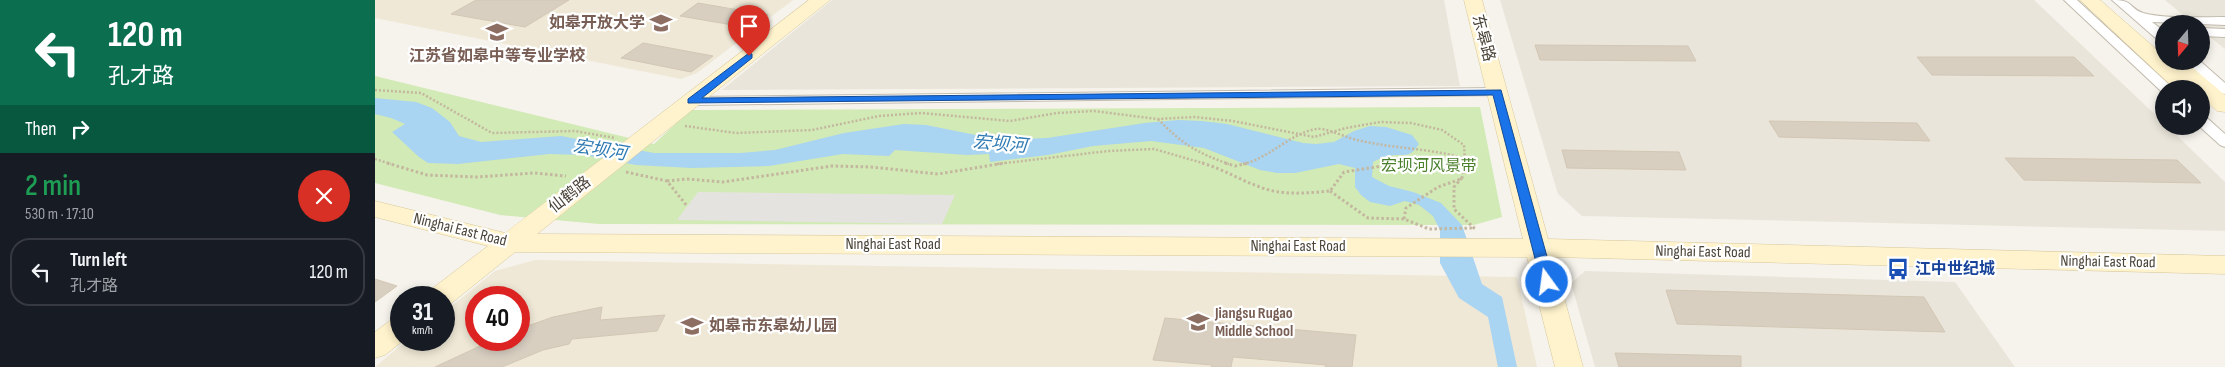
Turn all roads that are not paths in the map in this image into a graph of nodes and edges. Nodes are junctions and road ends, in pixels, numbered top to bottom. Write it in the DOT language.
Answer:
graph roads {
  1 [pos="821,0"];
  2 [pos="1473,0"];
  3 [pos="2070,0"];
  4 [pos="2089,0"];
  5 [pos="2104,0"];
  6 [pos="2118,0"];
  7 [pos="2137,16"];
  8 [pos="2223,31"];
  9 [pos="2210,32"];
  10 [pos="2155,33"];
  11 [pos="2155,35"];
  12 [pos="2184,70"];
  13 [pos="2202,70"];
  14 [pos="2157,80"];
  15 [pos="2178,80"];
  16 [pos="2225,90"];
  17 [pos="1498,92"];
  18 [pos="692,101"];
  19 [pos="2225,106"];
  20 [pos="2210,109"];
  21 [pos="2225,122"];
  22 [pos="2210,128"];
  23 [pos="2225,142"];
  24 [pos="375,209"];
  25 [pos="508,243"];
  26 [pos="1539,248"];
  27 [pos="2225,265"];
  28 [pos="454,286"];
  29 [pos="390,335"];
  30 [pos="375,347"];
  31 [pos="1569,367"];
  1 -- 18 [label="street, 仙鹤路"];
  2 -- 17 [label="street, 东皋路"];
  3 -- 14 [label="street"];
  4 -- 15 [label="street"];
  5 -- 11 [label="street"];
  6 -- 7 [label="street"];
  7 -- 8 [label="street"];
  7 -- 10 [label="street"];
  8 -- 9 [label="street"];
  12 -- 19 [label="street"];
  13 -- 16 [label="street"];
  17 -- 18 [label="street"];
  17 -- 26 [label="street, 东皋路"];
  18 -- 25 [label="street, 仙鹤路"];
  20 -- 21 [label="street"];
  22 -- 23 [label="street"];
  24 -- 25 [label="street, Ninghai East Road"];
  25 -- 26 [label="street, Ninghai East Road"];
  25 -- 28 [label="street, 仙鹤路"];
  26 -- 27 [label="street, Ninghai East Road"];
  26 -- 31 [label="street, 东皋路"];
  29 -- 30 [label="street"];
}
